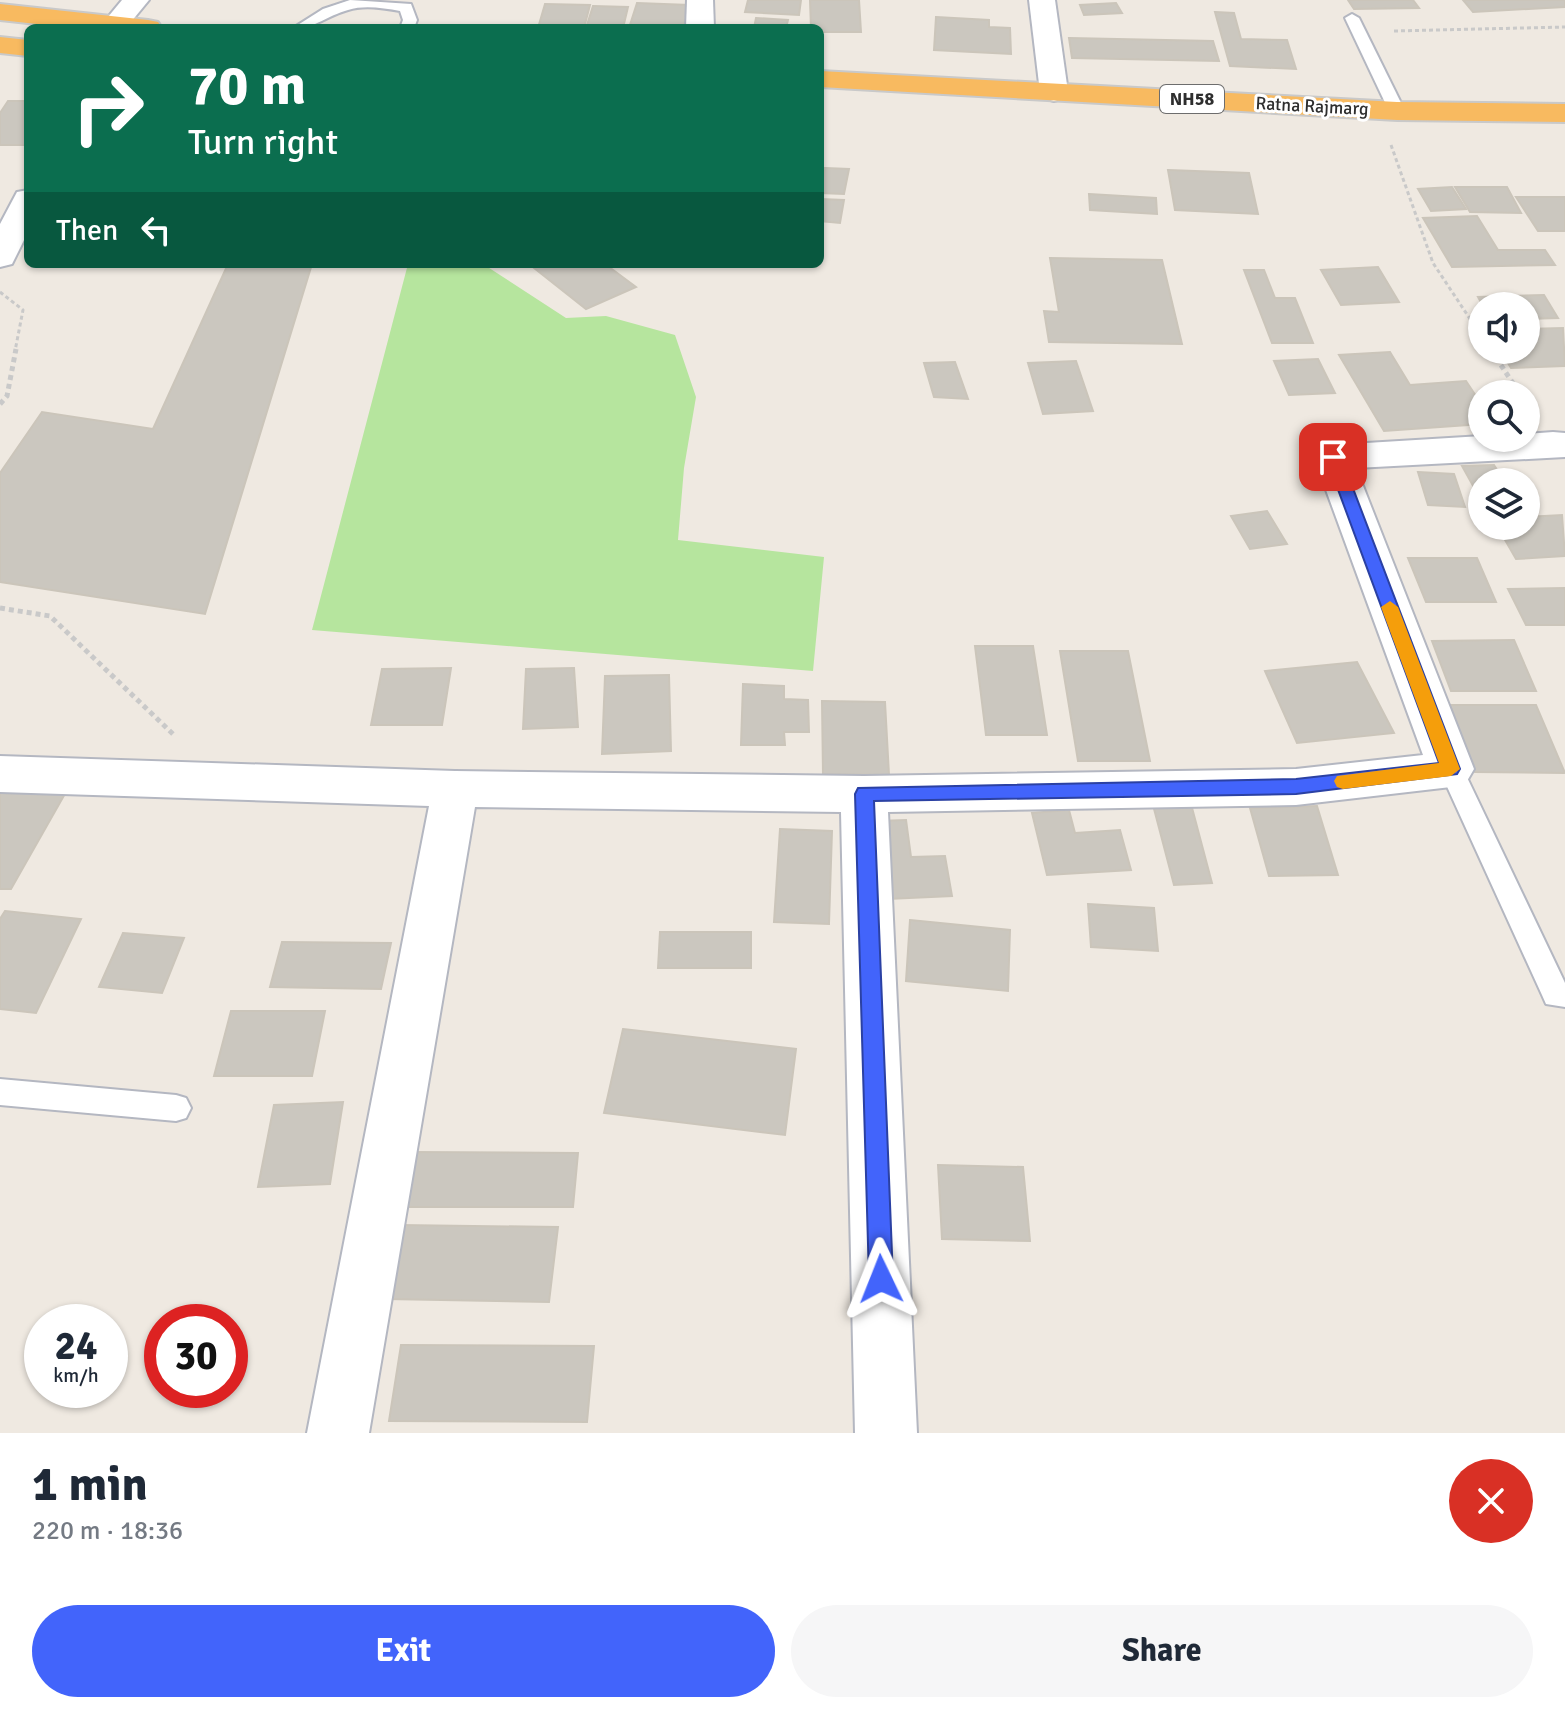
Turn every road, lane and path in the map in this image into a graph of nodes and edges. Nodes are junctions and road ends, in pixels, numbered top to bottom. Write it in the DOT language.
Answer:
graph roads {
  1 [pos="136,0"];
  2 [pos="700,0"];
  3 [pos="1042,0"];
  4 [pos="0,12"];
  5 [pos="116,23"];
  6 [pos="122,24"];
  7 [pos="307,24"];
  8 [pos="408,24"];
  9 [pos="700,24"];
  10 [pos="1355,25"];
  11 [pos="1565,27"];
  12 [pos="0,45"];
  13 [pos="24,48"];
  14 [pos="824,79"];
  15 [pos="1054,92"];
  16 [pos="1565,113"];
  17 [pos="1011,118"];
  18 [pos="1393,124"];
  19 [pos="1550,141"];
  20 [pos="24,207"];
  21 [pos="0,257"];
  22 [pos="0,292"];
  23 [pos="1468,316"];
  24 [pos="0,404"];
  25 [pos="1565,445"];
  26 [pos="0,608"];
  27 [pos="1451,769"];
  28 [pos="0,774"];
  29 [pos="188,780"];
  30 [pos="455,789"];
  31 [pos="864,794"];
  32 [pos="1565,995"];
  33 [pos="0,1092"];
  34 [pos="176,1108"];
  35 [pos="338,1433"];
  36 [pos="886,1433"];
  1 -- 5 [label="street"];
  2 -- 9 [label="street"];
  3 -- 15 [label="street"];
  4 -- 5 [label="highway"];
  5 -- 6 [label="highway"];
  7 -- 8 [label="lane"];
  10 -- 11 [label="path"];
  10 -- 18 [label="lane"];
  12 -- 13 [label="highway"];
  14 -- 15 [label="highway, Ratna Rajmarg / NH58"];
  15 -- 18 [label="highway, Ratna Rajmarg / NH58"];
  16 -- 18 [label="highway, Ratna Rajmarg / NH58"];
  17 -- 18 [label="highway, Ratna Rajmarg / NH58"];
  18 -- 19 [label="highway, Ratna Rajmarg / NH58"];
  18 -- 23 [label="path"];
  20 -- 21 [label="street"];
  22 -- 24 [label="path"];
  25 -- 27 [label="street"];
  26 -- 29 [label="path"];
  27 -- 31 [label="street"];
  27 -- 32 [label="lane"];
  28 -- 29 [label="street"];
  29 -- 30 [label="street"];
  30 -- 31 [label="street"];
  30 -- 35 [label="street"];
  31 -- 36 [label="street"];
  33 -- 34 [label="lane"];
}
